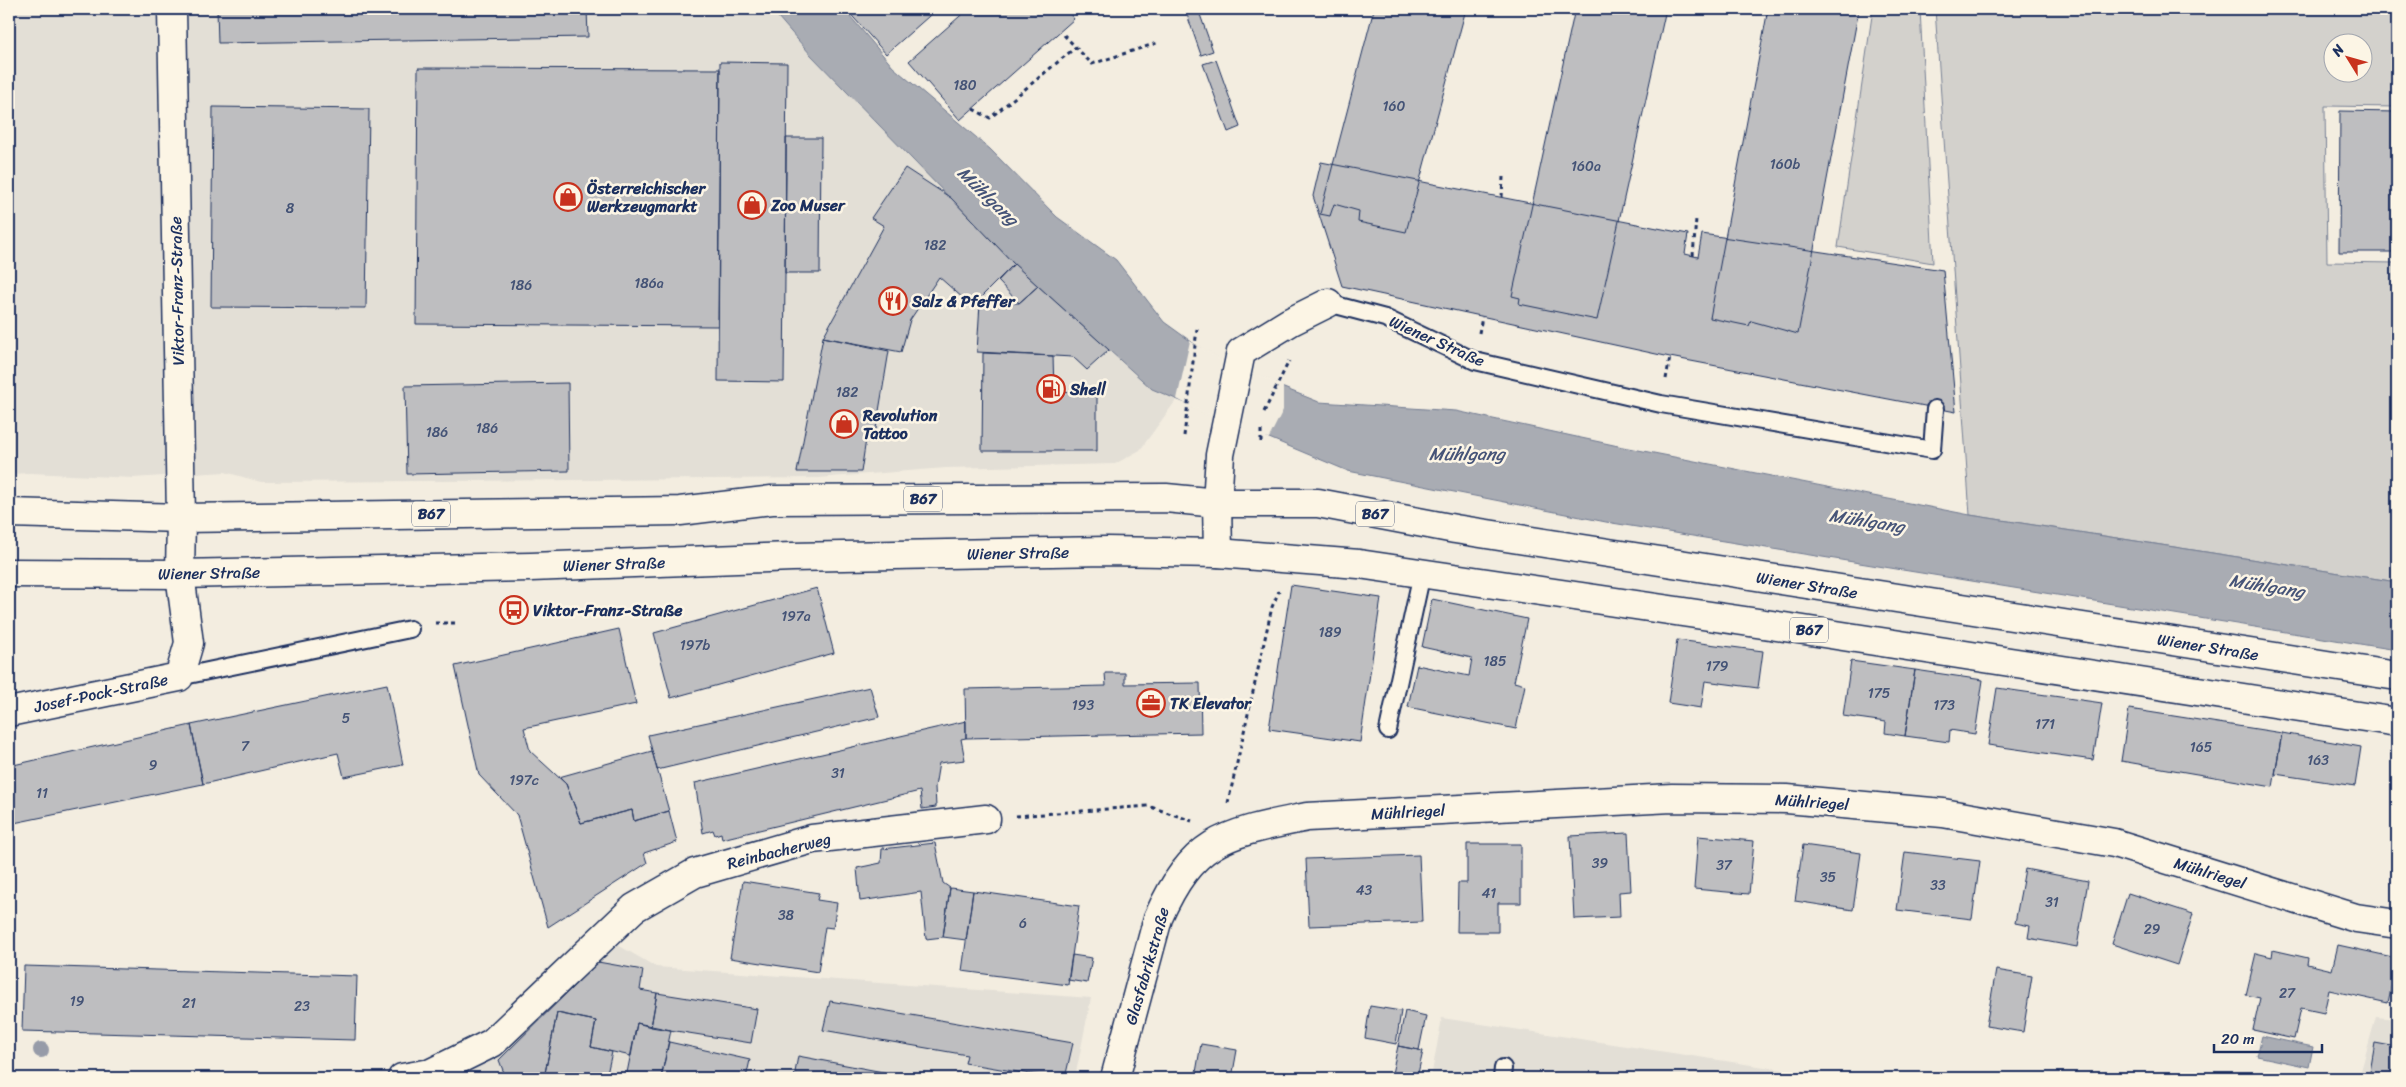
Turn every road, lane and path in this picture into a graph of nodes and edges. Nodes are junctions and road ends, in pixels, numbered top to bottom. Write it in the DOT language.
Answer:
graph roads {
  1 [pos="172,9"];
  2 [pos="1064,35"];
  3 [pos="1157,43"];
  4 [pos="1076,47"];
  5 [pos="973,109"];
  6 [pos="1503,177"];
  7 [pos="1502,197"];
  8 [pos="1696,219"];
  9 [pos="1693,256"];
  10 [pos="1328,303"];
  11 [pos="1197,329"];
  12 [pos="1291,359"];
  13 [pos="1935,409"];
  14 [pos="1184,436"];
  15 [pos="1261,442"];
  16 [pos="1217,503"];
  17 [pos="9,513"];
  18 [pos="181,518"];
  19 [pos="1218,553"];
  20 [pos="9,573"];
  21 [pos="1422,573"];
  22 [pos="180,574"];
  23 [pos="1272,607"];
  24 [pos="410,629"];
  25 [pos="2397,676"];
  26 [pos="179,677"];
  27 [pos="9,712"];
  28 [pos="2397,722"];
  29 [pos="1388,730"];
  30 [pos="1229,790"];
  31 [pos="986,819"];
  32 [pos="1216,841"];
  33 [pos="2397,924"];
  34 [pos="402,1078"];
  35 [pos="1115,1078"];
  1 -- 18 [label="main road, Viktor-Franz-Straße"];
  2 -- 4 [label="path"];
  3 -- 4 [label="path"];
  4 -- 5 [label="path"];
  6 -- 7 [label="path"];
  8 -- 9 [label="path"];
  10 -- 13 [label="lane, Wiener Straße"];
  10 -- 16 [label="main road, Wiener Straße"];
  11 -- 14 [label="path"];
  12 -- 15 [label="path"];
  16 -- 18 [label="main road, Wiener Straße / B67"];
  16 -- 19 [label="main road, Wiener Straße"];
  16 -- 25 [label="main road, Wiener Straße / B67"];
  17 -- 18 [label="main road, Wiener Straße / B67"];
  18 -- 22 [label="main road, Viktor-Franz-Straße"];
  19 -- 21 [label="main road, Wiener Straße / B67"];
  19 -- 22 [label="main road, Wiener Straße / B67"];
  20 -- 22 [label="main road, Wiener Straße / B67"];
  21 -- 28 [label="main road, Wiener Straße / B67"];
  21 -- 29 [label="lane"];
  22 -- 26 [label="main road, Josef-Pock-Straße"];
  23 -- 30 [label="path"];
  24 -- 26 [label="lane"];
  26 -- 27 [label="main road, Josef-Pock-Straße"];
  31 -- 32 [label="path"];
  31 -- 34 [label="main road, Reinbacherweg"];
  32 -- 33 [label="main road, Mühlriegel"];
  32 -- 35 [label="main road, Glasfabrikstraße"];
}
